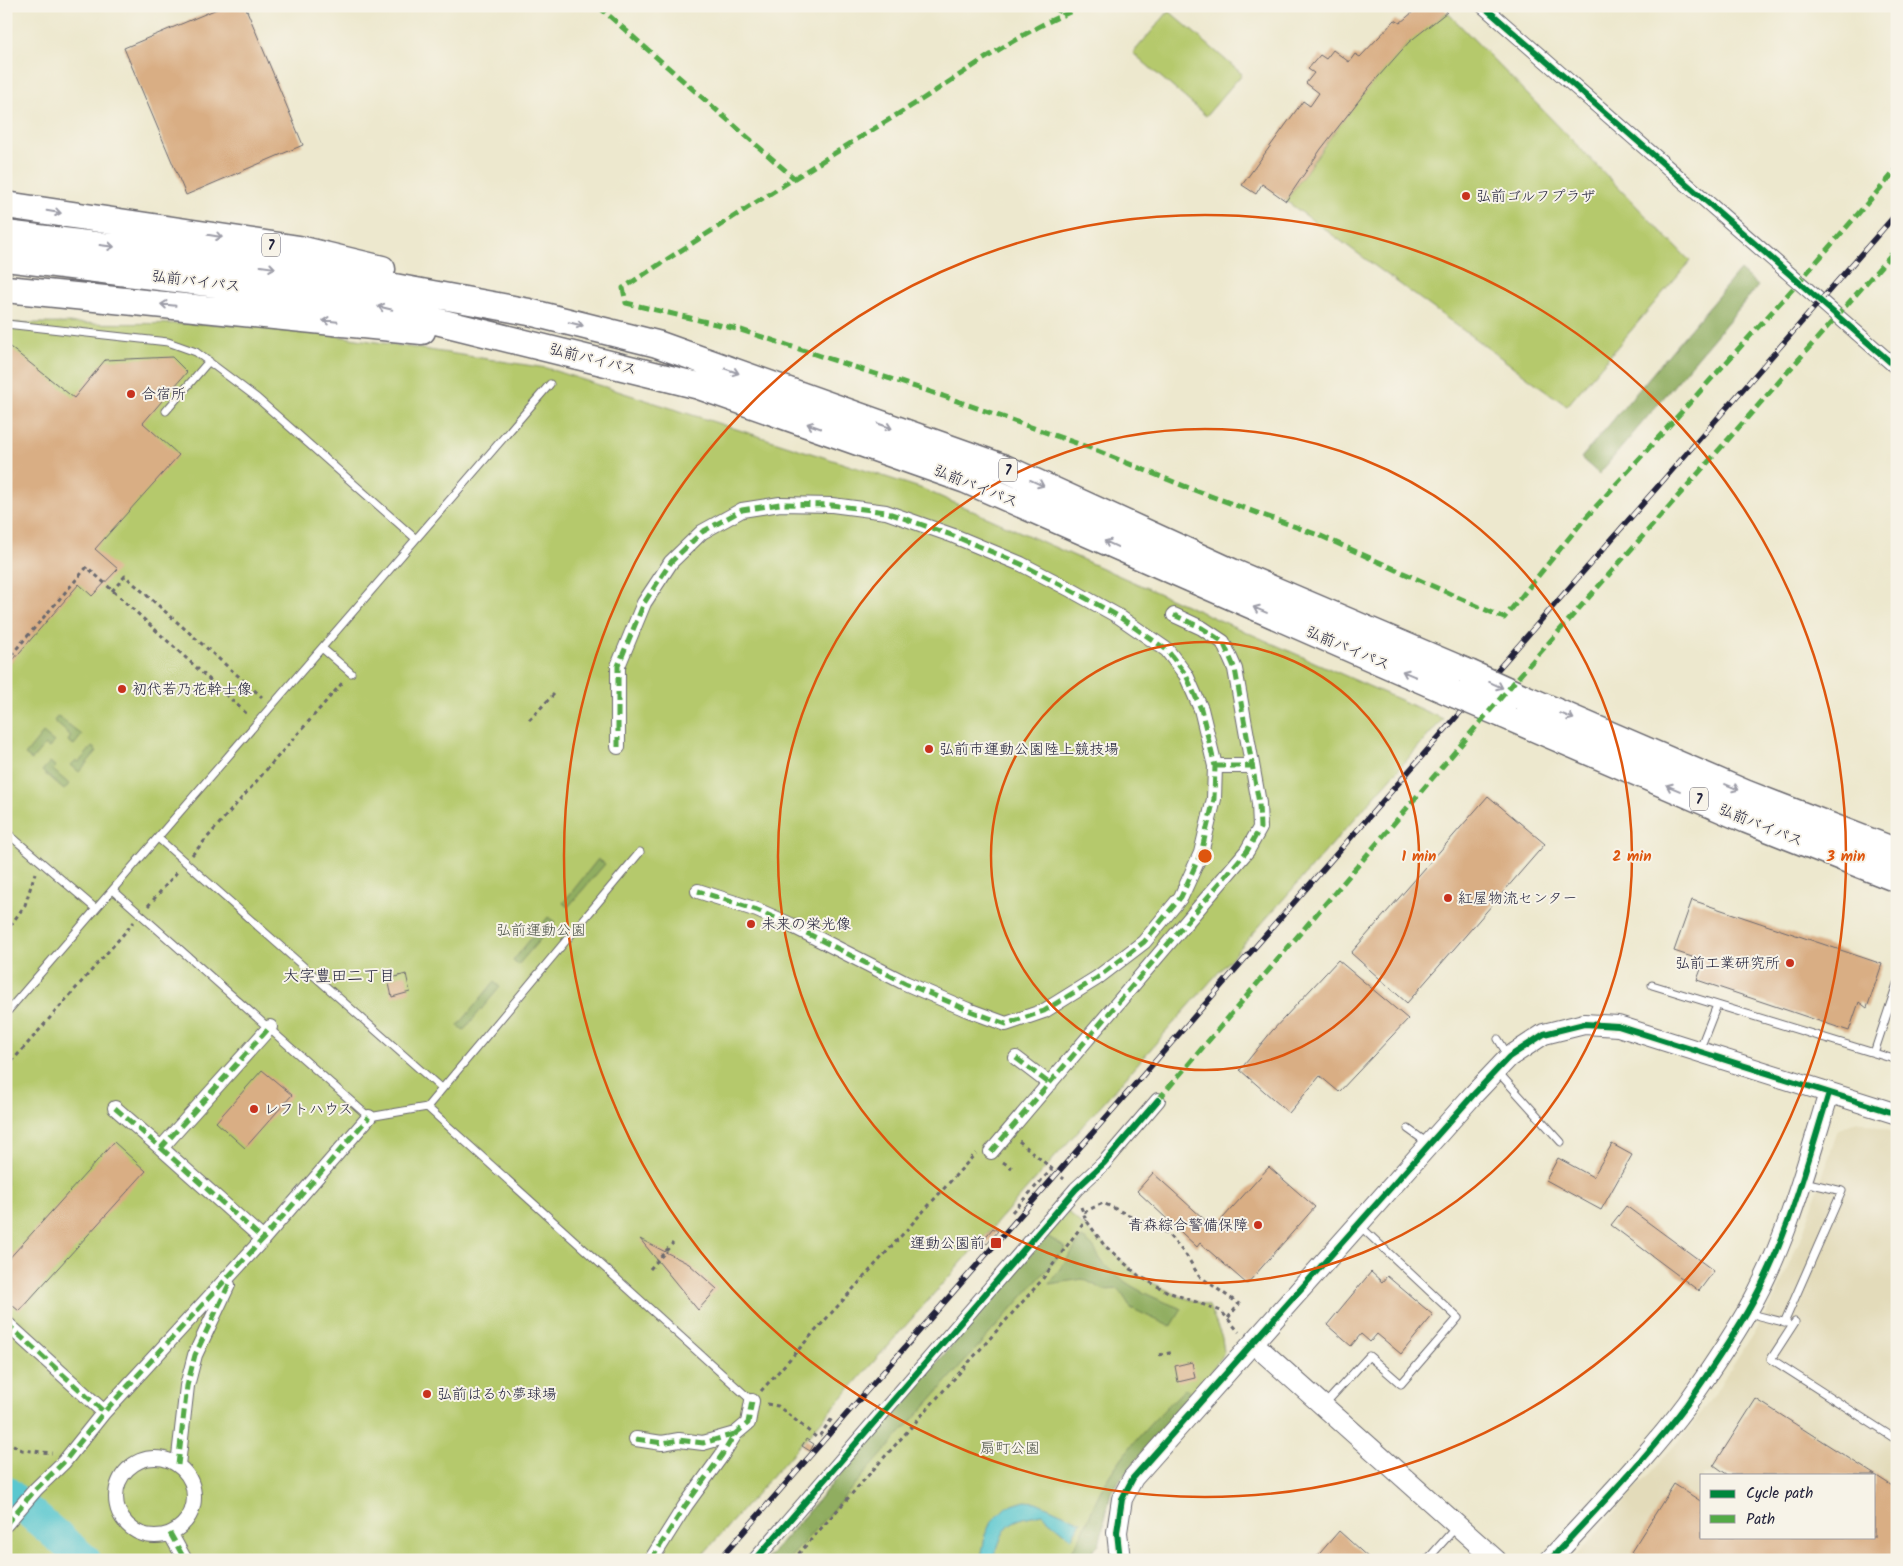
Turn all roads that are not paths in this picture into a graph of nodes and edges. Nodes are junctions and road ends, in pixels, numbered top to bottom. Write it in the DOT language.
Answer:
graph roads {
  1 [pos="1483,6"];
  2 [pos="6,205"];
  3 [pos="6,234"];
  4 [pos="6,258"];
  5 [pos="6,289"];
  6 [pos="529,312"];
  7 [pos="6,324"];
  8 [pos="517,340"];
  9 [pos="209,361"];
  10 [pos="1897,368"];
  11 [pos="550,384"];
  12 [pos="166,411"];
  13 [pos="416,539"];
  14 [pos="1174,615"];
  15 [pos="322,648"];
  16 [pos="351,673"];
  17 [pos="1461,683"];
  18 [pos="618,747"];
  19 [pos="1215,766"];
  20 [pos="1252,766"];
  21 [pos="6,832"];
  22 [pos="158,838"];
  23 [pos="640,852"];
  24 [pos="1897,852"];
  25 [pos="1897,879"];
  26 [pos="113,890"];
  27 [pos="698,891"];
  28 [pos="96,909"];
  29 [pos="1897,984"];
  30 [pos="1652,985"];
  31 [pos="1717,1005"];
  32 [pos="6,1013"];
  33 [pos="270,1027"];
  34 [pos="1498,1039"];
  35 [pos="1699,1051"];
  36 [pos="1874,1053"];
  37 [pos="1016,1058"];
  38 [pos="1897,1060"];
  39 [pos="1503,1064"];
  40 [pos="1050,1084"];
  41 [pos="442,1088"];
  42 [pos="1829,1093"];
  43 [pos="1158,1100"];
  44 [pos="427,1107"];
  45 [pos="115,1108"];
  46 [pos="1897,1114"];
  47 [pos="369,1117"];
  48 [pos="1408,1129"];
  49 [pos="1561,1142"];
  50 [pos="1429,1144"];
  51 [pos="161,1148"];
  52 [pos="986,1149"];
  53 [pos="1801,1181"];
  54 [pos="1358,1225"];
  55 [pos="263,1239"];
  56 [pos="236,1268"];
  57 [pos="1747,1311"];
  58 [pos="6,1323"];
  59 [pos="1784,1323"];
  60 [pos="1253,1343"];
  61 [pos="752,1401"];
  62 [pos="1324,1406"];
  63 [pos="104,1412"];
  64 [pos="735,1434"];
  65 [pos="636,1439"];
  66 [pos="1897,1440"];
  67 [pos="178,1465"];
  68 [pos="6,1524"];
  69 [pos="1458,1526"];
  70 [pos="170,1533"];
  71 [pos="185,1560"];
  72 [pos="651,1560"];
  73 [pos="755,1560"];
  74 [pos="1120,1560"];
  75 [pos="1427,1560"];
  76 [pos="1496,1560"];
  77 [pos="1550,1560"];
  1 -- 10 [label="street"];
  2 -- 6 [label="highway, 7, one-way"];
  3 -- 6 [label="highway, 弘前バイパス / 7, one-way"];
  8 -- 4 [label="highway, 弘前バイパス / 7, one-way"];
  8 -- 5 [label="highway, 7, one-way"];
  6 -- 17 [label="highway, 弘前バイパス / 7, one-way"];
  7 -- 9 [label="lane"];
  17 -- 8 [label="highway, 弘前バイパス / 7, one-way"];
  9 -- 12 [label="lane"];
  9 -- 13 [label="lane"];
  11 -- 13 [label="lane"];
  13 -- 15 [label="lane"];
  14 -- 20 [label="street"];
  15 -- 16 [label="lane"];
  15 -- 22 [label="lane"];
  17 -- 24 [label="highway, 弘前バイパス / 7, one-way, bridge"];
  25 -- 17 [label="highway, 弘前バイパス / 7, one-way, bridge"];
  18 -- 19 [label="street"];
  19 -- 20 [label="street"];
  19 -- 27 [label="street"];
  20 -- 40 [label="street"];
  21 -- 28 [label="lane"];
  22 -- 26 [label="lane"];
  22 -- 41 [label="lane"];
  23 -- 41 [label="lane"];
  26 -- 28 [label="lane"];
  26 -- 33 [label="lane"];
  28 -- 32 [label="lane"];
  29 -- 36 [label="lane"];
  30 -- 31 [label="lane"];
  31 -- 35 [label="lane"];
  31 -- 36 [label="lane"];
  33 -- 47 [label="lane"];
  33 -- 51 [label="street"];
  34 -- 39 [label="lane"];
  35 -- 39 [label="street"];
  35 -- 42 [label="street"];
  36 -- 38 [label="lane"];
  37 -- 40 [label="street"];
  39 -- 49 [label="lane"];
  39 -- 50 [label="street"];
  40 -- 52 [label="street"];
  41 -- 44 [label="lane"];
  42 -- 46 [label="street"];
  42 -- 53 [label="street"];
  43 -- 73 [label="street"];
  44 -- 47 [label="lane"];
  44 -- 61 [label="lane"];
  45 -- 51 [label="street"];
  47 -- 55 [label="street"];
  48 -- 50 [label="lane"];
  50 -- 54 [label="street"];
  51 -- 55 [label="street"];
  53 -- 57 [label="street"];
  53 -- 59 [label="lane"];
  54 -- 60 [label="street"];
  54 -- 62 [label="lane"];
  55 -- 56 [label="street"];
  56 -- 63 [label="street"];
  56 -- 67 [label="street"];
  57 -- 59 [label="lane"];
  57 -- 77 [label="street"];
  58 -- 63 [label="street"];
  59 -- 66 [label="lane"];
  60 -- 62 [label="street"];
  60 -- 74 [label="street"];
  61 -- 64 [label="street"];
  62 -- 69 [label="street"];
  63 -- 68 [label="street"];
  64 -- 65 [label="street"];
  64 -- 72 [label="street"];
  67 -- 70 [label="street"];
  67 -- 70 [label="street"];
  69 -- 75 [label="lane"];
  69 -- 76 [label="street"];
  70 -- 71 [label="street"];
}
